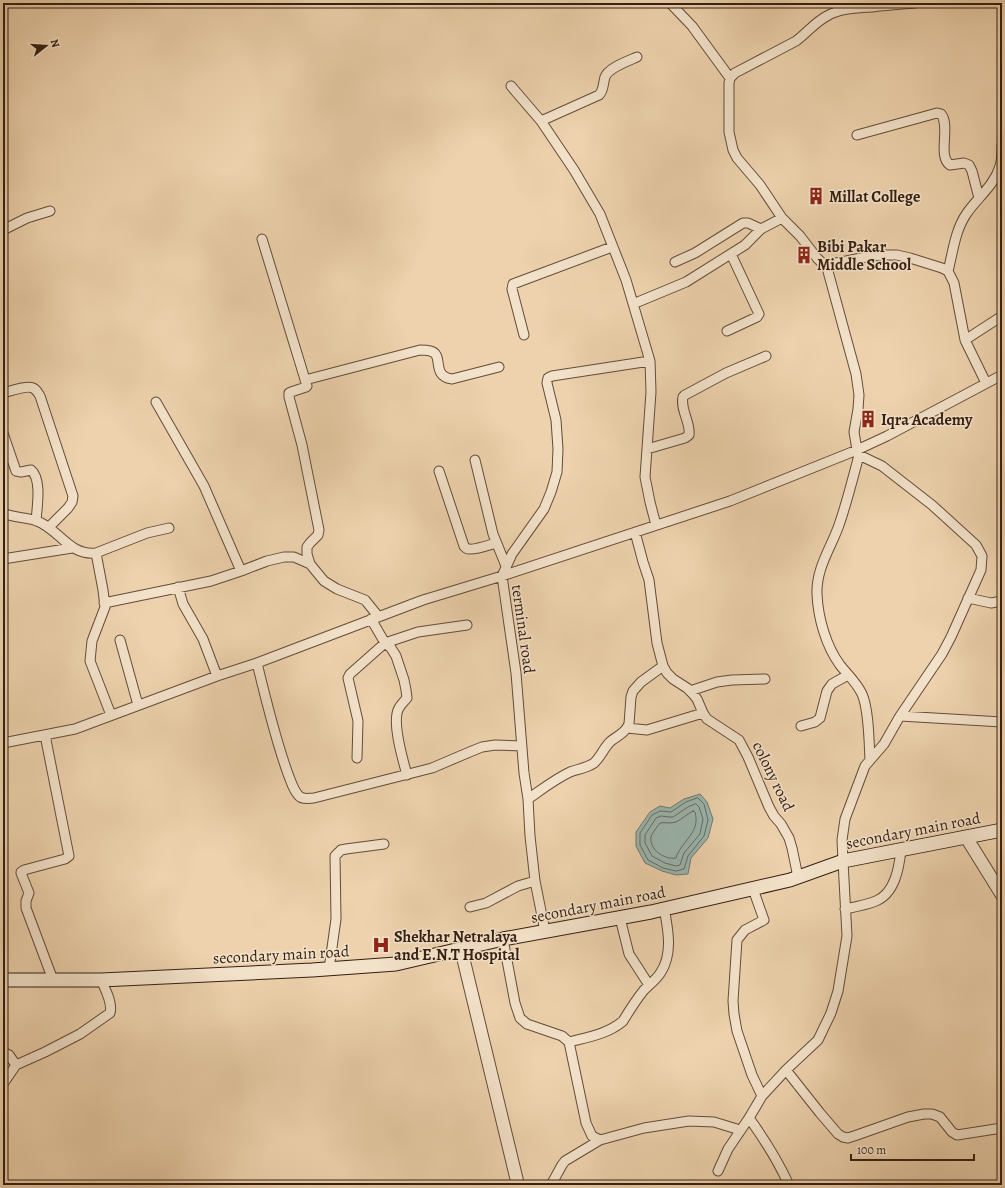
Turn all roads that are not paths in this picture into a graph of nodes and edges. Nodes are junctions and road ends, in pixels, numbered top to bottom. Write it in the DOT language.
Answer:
graph roads {
  1 [pos="670,3"];
  2 [pos="905,3"];
  3 [pos="915,3"];
  4 [pos="637,57"];
  5 [pos="730,78"];
  6 [pos="511,86"];
  7 [pos="541,121"];
  8 [pos="857,135"];
  9 [pos="1002,145"];
  10 [pos="1001,165"];
  11 [pos="979,198"];
  12 [pos="50,211"];
  13 [pos="782,218"];
  14 [pos="761,229"];
  15 [pos="3,230"];
  16 [pos="262,239"];
  17 [pos="612,247"];
  18 [pos="731,254"];
  19 [pos="675,262"];
  20 [pos="826,264"];
  21 [pos="948,271"];
  22 [pos="633,304"];
  23 [pos="1002,316"];
  24 [pos="728,331"];
  25 [pos="524,335"];
  26 [pos="965,340"];
  27 [pos="766,356"];
  28 [pos="650,361"];
  29 [pos="499,367"];
  30 [pos="1002,376"];
  31 [pos="305,380"];
  32 [pos="986,383"];
  33 [pos="3,393"];
  34 [pos="156,402"];
  35 [pos="3,433"];
  36 [pos="647,449"];
  37 [pos="858,452"];
  38 [pos="475,460"];
  39 [pos="439,471"];
  40 [pos="3,513"];
  41 [pos="36,521"];
  42 [pos="656,525"];
  43 [pos="49,527"];
  44 [pos="169,528"];
  45 [pos="635,532"];
  46 [pos="496,543"];
  47 [pos="72,548"];
  48 [pos="96,553"];
  49 [pos="3,559"];
  50 [pos="310,564"];
  51 [pos="506,566"];
  52 [pos="241,571"];
  53 [pos="502,576"];
  54 [pos="178,587"];
  55 [pos="968,598"];
  56 [pos="1002,601"];
  57 [pos="104,602"];
  58 [pos="374,618"];
  59 [pos="467,625"];
  60 [pos="120,640"];
  61 [pos="385,644"];
  62 [pos="257,663"];
  63 [pos="663,666"];
  64 [pos="848,675"];
  65 [pos="217,676"];
  66 [pos="765,680"];
  67 [pos="690,691"];
  68 [pos="138,705"];
  69 [pos="703,713"];
  70 [pos="111,715"];
  71 [pos="900,716"];
  72 [pos="1002,722"];
  73 [pos="801,726"];
  74 [pos="627,728"];
  75 [pos="45,735"];
  76 [pos="3,743"];
  77 [pos="522,746"];
  78 [pos="357,758"];
  79 [pos="870,760"];
  80 [pos="407,775"];
  81 [pos="528,799"];
  82 [pos="1002,830"];
  83 [pos="966,837"];
  84 [pos="384,844"];
  85 [pos="901,850"];
  86 [pos="842,861"];
  87 [pos="798,877"];
  88 [pos="535,880"];
  89 [pos="753,889"];
  90 [pos="1002,895"];
  91 [pos="470,907"];
  92 [pos="664,908"];
  93 [pos="845,909"];
  94 [pos="620,918"];
  95 [pos="545,931"];
  96 [pos="503,939"];
  97 [pos="461,949"];
  98 [pos="329,969"];
  99 [pos="3,980"];
  100 [pos="53,980"];
  101 [pos="101,980"];
  102 [pos="649,985"];
  103 [pos="569,1042"];
  104 [pos="3,1052"];
  105 [pos="16,1065"];
  106 [pos="786,1070"];
  107 [pos="3,1084"];
  108 [pos="762,1096"];
  109 [pos="749,1118"];
  110 [pos="1002,1128"];
  111 [pos="740,1130"];
  112 [pos="600,1140"];
  113 [pos="718,1171"];
  114 [pos="518,1185"];
  115 [pos="551,1185"];
  116 [pos="789,1185"];
  1 -- 5 [label="street"];
  2 -- 3 [label="street"];
  2 -- 5 [label="street"];
  4 -- 7 [label="street"];
  5 -- 13 [label="street"];
  6 -- 7 [label="street"];
  7 -- 17 [label="street"];
  8 -- 11 [label="street"];
  9 -- 10 [label="street"];
  10 -- 11 [label="street"];
  11 -- 21 [label="street"];
  12 -- 15 [label="street"];
  13 -- 14 [label="street"];
  13 -- 20 [label="street"];
  14 -- 18 [label="street"];
  14 -- 19 [label="street"];
  16 -- 31 [label="street"];
  17 -- 22 [label="street"];
  17 -- 25 [label="street"];
  18 -- 22 [label="street"];
  18 -- 24 [label="street"];
  20 -- 21 [label="street"];
  20 -- 37 [label="street"];
  21 -- 26 [label="street"];
  22 -- 28 [label="street"];
  23 -- 26 [label="street"];
  26 -- 32 [label="street"];
  27 -- 36 [label="street"];
  28 -- 36 [label="street"];
  28 -- 51 [label="street, terminal road"];
  29 -- 31 [label="street"];
  30 -- 32 [label="street"];
  31 -- 50 [label="street"];
  32 -- 37 [label="street"];
  33 -- 43 [label="street"];
  34 -- 52 [label="street"];
  35 -- 41 [label="street"];
  36 -- 42 [label="street"];
  37 -- 42 [label="street"];
  37 -- 55 [label="street"];
  37 -- 64 [label="street"];
  38 -- 46 [label="street"];
  39 -- 46 [label="street"];
  40 -- 41 [label="street"];
  41 -- 43 [label="street"];
  42 -- 45 [label="street"];
  43 -- 47 [label="street"];
  44 -- 48 [label="street"];
  45 -- 53 [label="street"];
  45 -- 63 [label="street, colony road"];
  46 -- 51 [label="street"];
  47 -- 48 [label="street"];
  47 -- 49 [label="street"];
  48 -- 57 [label="street"];
  50 -- 52 [label="street"];
  50 -- 58 [label="street"];
  51 -- 53 [label="street, terminal road"];
  52 -- 54 [label="street"];
  53 -- 58 [label="street"];
  53 -- 77 [label="street, terminal road"];
  54 -- 57 [label="street"];
  54 -- 65 [label="street"];
  55 -- 56 [label="street"];
  55 -- 71 [label="street"];
  57 -- 70 [label="street"];
  58 -- 61 [label="street"];
  58 -- 62 [label="street"];
  59 -- 61 [label="street"];
  60 -- 68 [label="street"];
  61 -- 78 [label="street"];
  61 -- 80 [label="street"];
  62 -- 65 [label="street"];
  62 -- 80 [label="street"];
  63 -- 67 [label="street, colony road"];
  63 -- 74 [label="street"];
  64 -- 73 [label="street"];
  64 -- 79 [label="street"];
  65 -- 68 [label="street"];
  66 -- 67 [label="street"];
  67 -- 69 [label="street, colony road"];
  68 -- 70 [label="street"];
  69 -- 74 [label="street"];
  69 -- 87 [label="street, colony road"];
  70 -- 75 [label="street"];
  71 -- 72 [label="street"];
  71 -- 79 [label="street"];
  74 -- 81 [label="street"];
  75 -- 76 [label="street"];
  75 -- 100 [label="street"];
  77 -- 80 [label="street"];
  77 -- 81 [label="street, terminal road"];
  79 -- 86 [label="street"];
  81 -- 88 [label="street, terminal road"];
  82 -- 83 [label="main road, secondary main road"];
  83 -- 85 [label="main road, secondary main road"];
  83 -- 90 [label="street"];
  84 -- 98 [label="street"];
  85 -- 86 [label="main road, secondary main road"];
  85 -- 93 [label="street"];
  86 -- 87 [label="main road, secondary main road"];
  86 -- 93 [label="street"];
  87 -- 89 [label="main road, secondary main road"];
  88 -- 91 [label="street"];
  88 -- 95 [label="street, terminal road"];
  89 -- 92 [label="main road, secondary main road"];
  89 -- 108 [label="street"];
  92 -- 94 [label="main road, secondary main road"];
  92 -- 102 [label="street"];
  93 -- 106 [label="street"];
  94 -- 95 [label="main road, secondary main road"];
  94 -- 102 [label="street"];
  95 -- 96 [label="main road, secondary main road"];
  96 -- 97 [label="main road, secondary main road"];
  96 -- 103 [label="street"];
  97 -- 98 [label="main road, secondary main road"];
  97 -- 114 [label="street"];
  98 -- 101 [label="main road, secondary main road"];
  99 -- 100 [label="main road, secondary main road"];
  100 -- 101 [label="main road, secondary main road"];
  101 -- 105 [label="street"];
  102 -- 103 [label="street"];
  103 -- 112 [label="street"];
  104 -- 105 [label="street"];
  105 -- 107 [label="street"];
  106 -- 108 [label="street"];
  106 -- 110 [label="street"];
  108 -- 109 [label="street"];
  109 -- 111 [label="street"];
  109 -- 116 [label="street"];
  111 -- 112 [label="street"];
  111 -- 113 [label="street"];
  112 -- 115 [label="street"];
}
